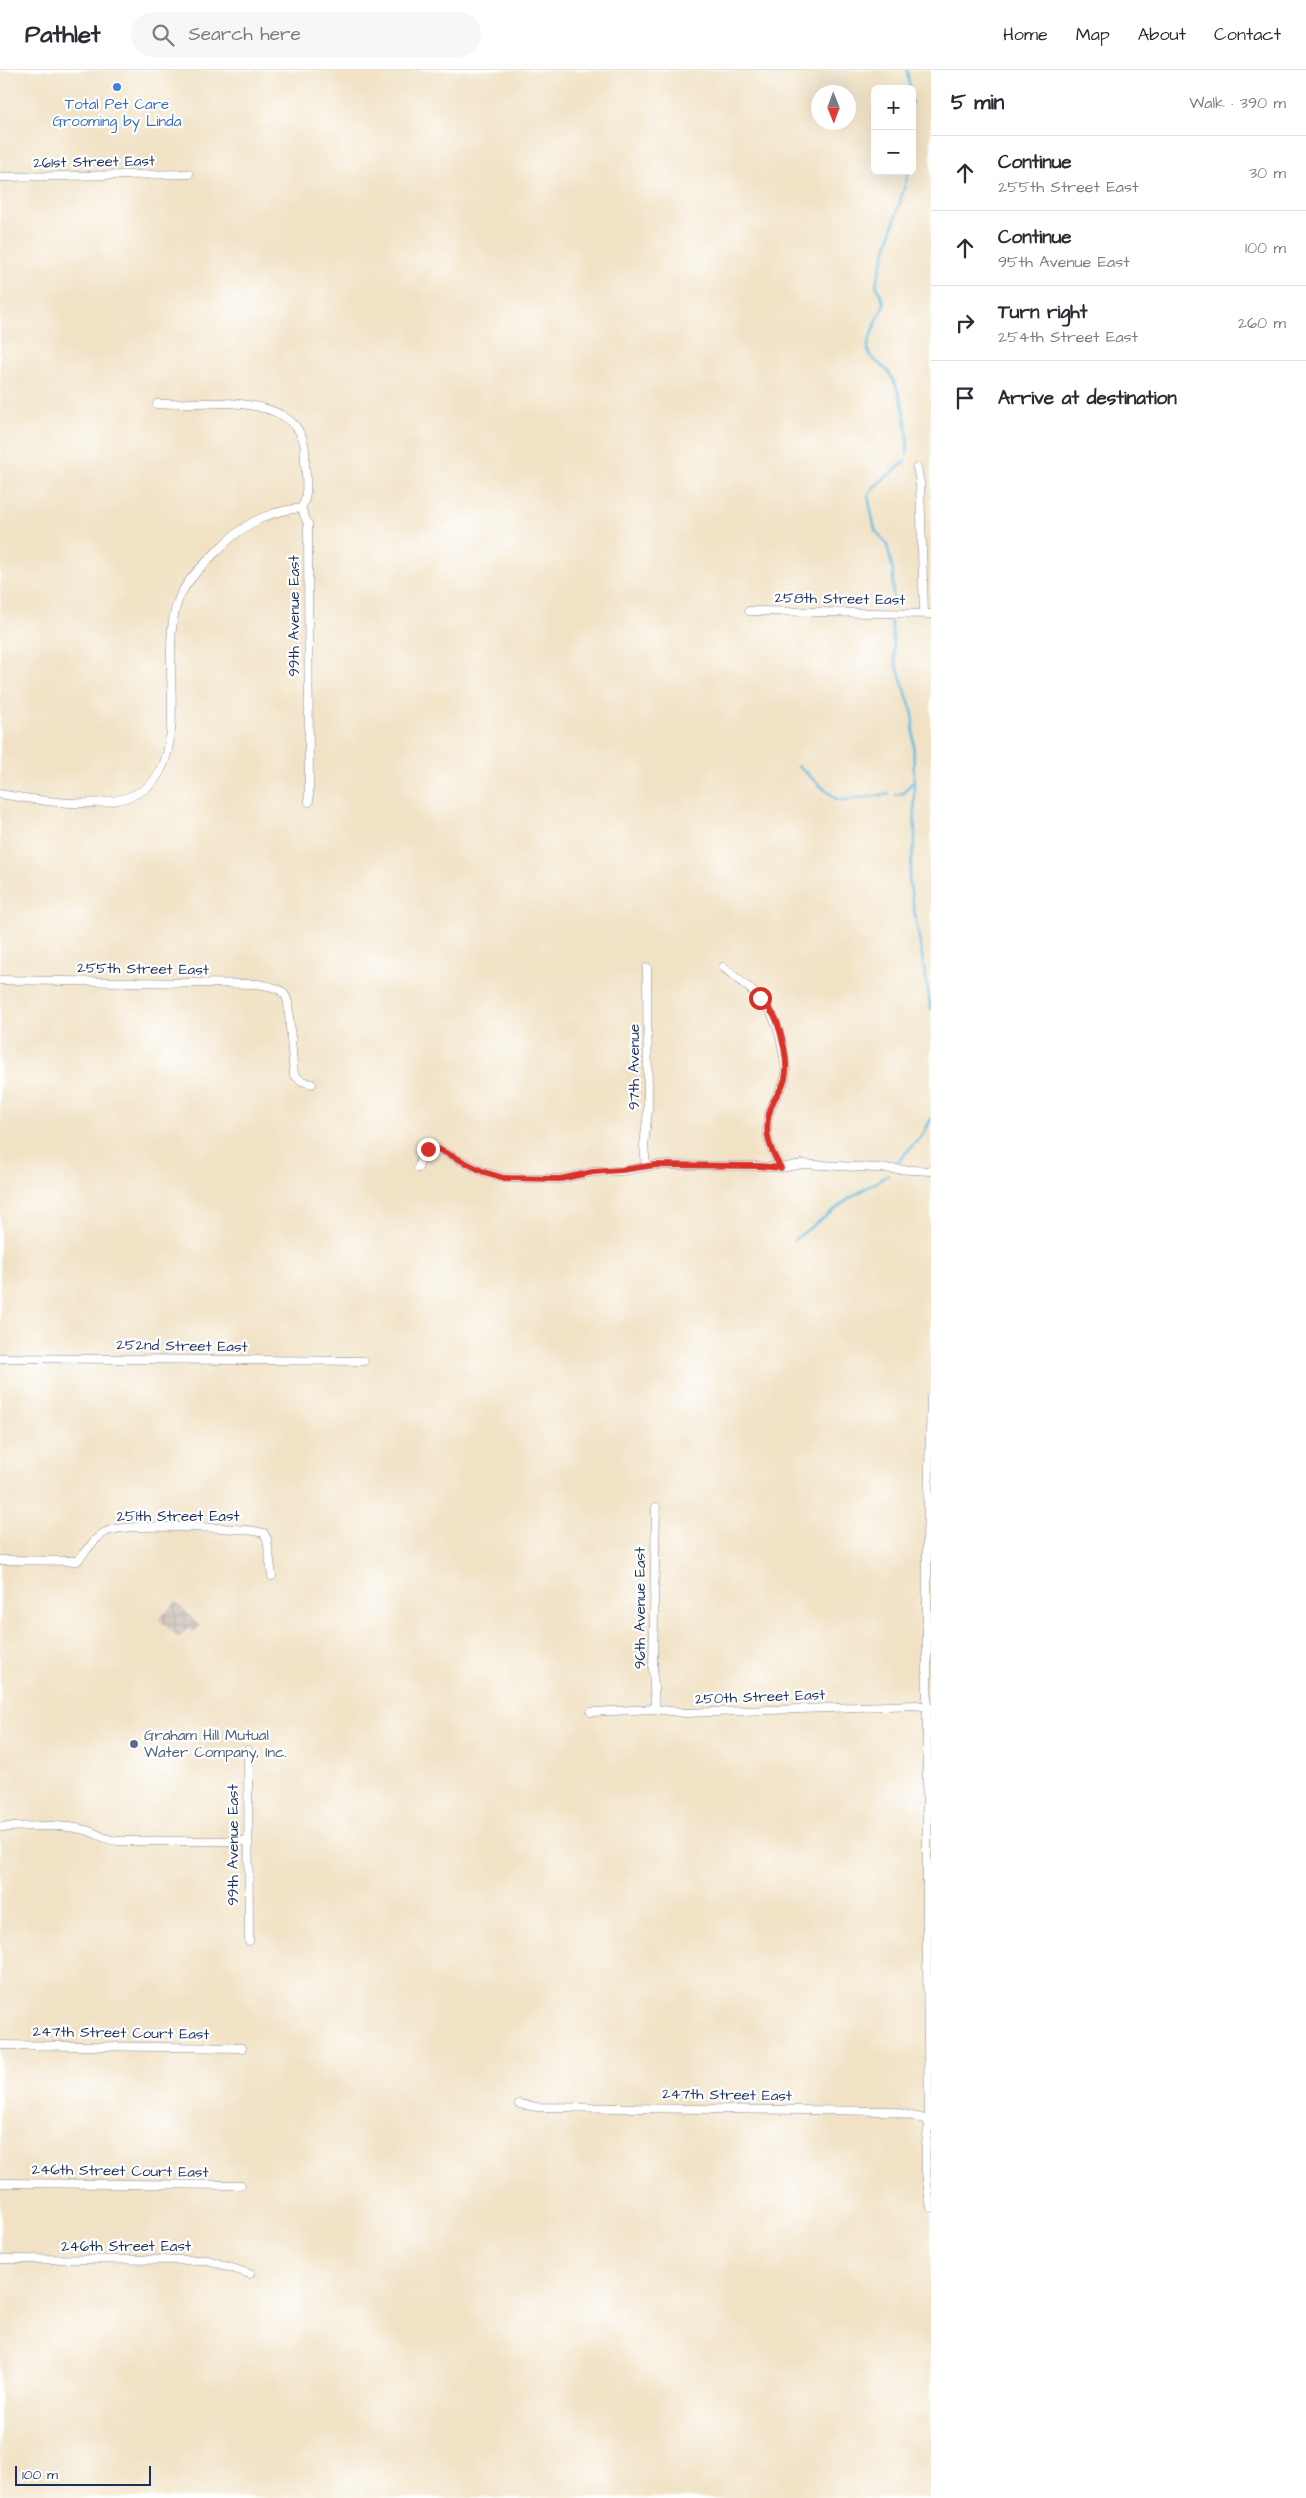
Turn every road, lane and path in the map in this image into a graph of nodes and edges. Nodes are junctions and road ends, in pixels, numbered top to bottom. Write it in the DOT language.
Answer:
graph roads {
  1 [pos="189,174"];
  2 [pos="0,177"];
  3 [pos="157,404"];
  4 [pos="918,468"];
  5 [pos="302,508"];
  6 [pos="749,611"];
  7 [pos="928,614"];
  8 [pos="0,794"];
  9 [pos="309,802"];
  10 [pos="723,966"];
  11 [pos="647,968"];
  12 [pos="0,980"];
  13 [pos="312,1084"];
  14 [pos="646,1166"];
  15 [pos="418,1168"];
  16 [pos="781,1168"];
  17 [pos="930,1173"];
  18 [pos="0,1358"];
  19 [pos="364,1361"];
  20 [pos="931,1397"];
  21 [pos="931,1429"];
  22 [pos="656,1507"];
  23 [pos="0,1560"];
  24 [pos="272,1576"];
  25 [pos="655,1708"];
  26 [pos="929,1708"];
  27 [pos="591,1712"];
  28 [pos="248,1750"];
  29 [pos="0,1827"];
  30 [pos="248,1841"];
  31 [pos="249,1941"];
  32 [pos="0,2045"];
  33 [pos="242,2048"];
  34 [pos="519,2104"];
  35 [pos="930,2125"];
  36 [pos="0,2183"];
  37 [pos="241,2186"];
  38 [pos="931,2208"];
  39 [pos="0,2259"];
  40 [pos="250,2274"];
  1 -- 2 [label="street, 261st Street East"];
  3 -- 5 [label="street, 99th Avenue East"];
  4 -- 7 [label="street"];
  5 -- 8 [label="street"];
  5 -- 9 [label="street, 99th Avenue East"];
  6 -- 7 [label="street, 258th Street East"];
  10 -- 16 [label="street"];
  11 -- 14 [label="street, 97th Avenue"];
  12 -- 13 [label="street, 255th Street East"];
  14 -- 15 [label="street"];
  14 -- 16 [label="street"];
  16 -- 17 [label="street"];
  18 -- 19 [label="street, 252nd Street East"];
  20 -- 21 [label="street"];
  21 -- 26 [label="street"];
  22 -- 25 [label="street, 96th Avenue East"];
  23 -- 24 [label="street, 251th Street East"];
  25 -- 26 [label="street, 250th Street East"];
  25 -- 27 [label="street, 250th Street East"];
  26 -- 35 [label="street"];
  28 -- 30 [label="street, 99th Avenue East"];
  29 -- 30 [label="street"];
  30 -- 31 [label="street, 99th Avenue East"];
  32 -- 33 [label="street, 247th Street Court East"];
  34 -- 35 [label="street, 247th Street East"];
  35 -- 38 [label="street"];
  36 -- 37 [label="street, 246th Street Court East"];
  39 -- 40 [label="street, 246th Street East"];
}
